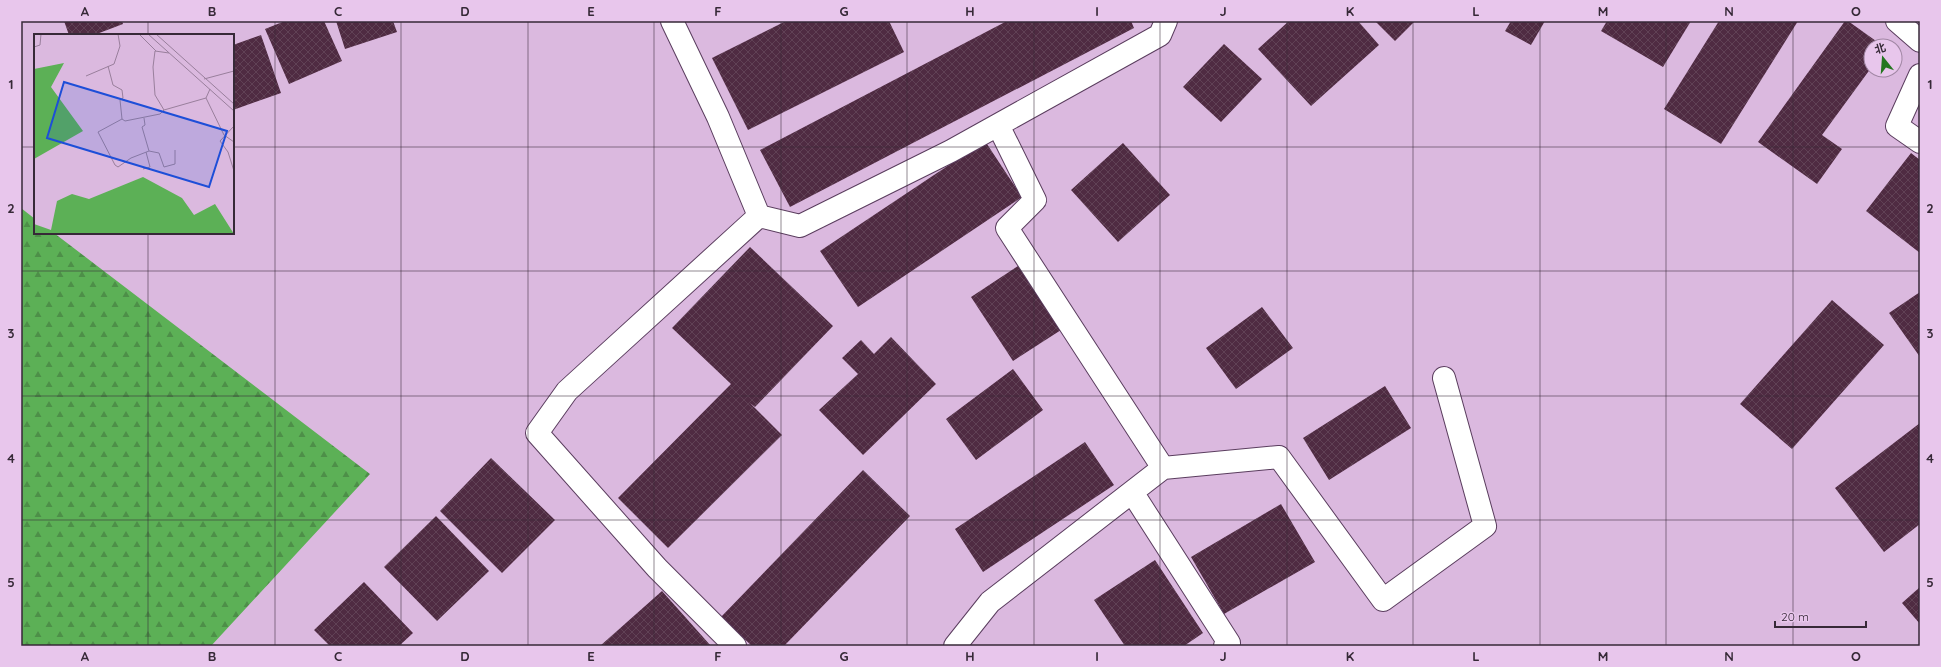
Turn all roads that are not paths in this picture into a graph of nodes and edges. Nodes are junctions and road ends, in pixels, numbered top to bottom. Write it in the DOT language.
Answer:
graph roads {
  1 [pos="672,21"];
  2 [pos="1166,21"];
  3 [pos="1897,21"];
  4 [pos="1920,41"];
  5 [pos="1920,75"];
  6 [pos="998,125"];
  7 [pos="1920,142"];
  8 [pos="759,216"];
  9 [pos="1444,378"];
  10 [pos="1162,468"];
  11 [pos="1132,492"];
  12 [pos="735,646"];
  13 [pos="955,646"];
  14 [pos="1225,646"];
  1 -- 8 [label="street"];
  2 -- 6 [label="street"];
  3 -- 4 [label="street"];
  5 -- 7 [label="street"];
  6 -- 8 [label="street"];
  6 -- 10 [label="street"];
  8 -- 12 [label="street"];
  9 -- 10 [label="street"];
  10 -- 11 [label="street"];
  11 -- 13 [label="street"];
  11 -- 14 [label="street"];
}
